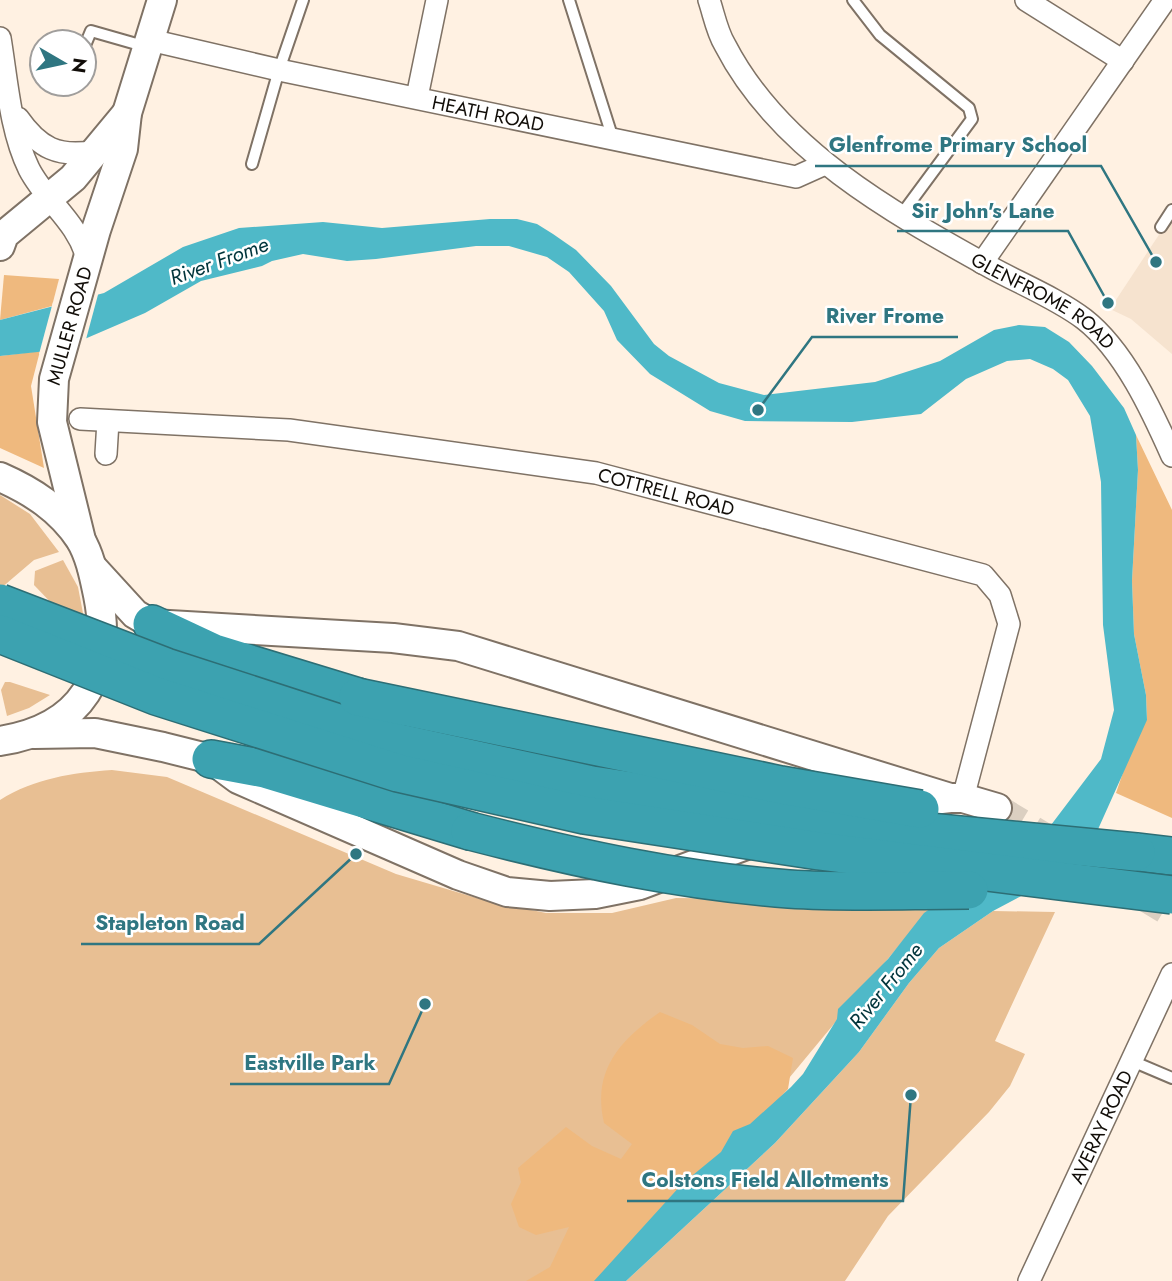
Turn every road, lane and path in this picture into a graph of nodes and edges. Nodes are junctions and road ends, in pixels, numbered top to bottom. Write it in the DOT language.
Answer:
graph roads {
  1 [pos="162,0"];
  2 [pos="303,0"];
  3 [pos="436,0"];
  4 [pos="569,0"];
  5 [pos="709,0"];
  6 [pos="853,0"];
  7 [pos="1026,0"];
  8 [pos="1166,0"];
  9 [pos="98,32"];
  10 [pos="0,38"];
  11 [pos="148,43"];
  12 [pos="1123,61"];
  13 [pos="279,70"];
  14 [pos="417,97"];
  15 [pos="12,111"];
  16 [pos="127,113"];
  17 [pos="613,139"];
  18 [pos="96,151"];
  19 [pos="252,164"];
  20 [pos="825,164"];
  21 [pos="50,197"];
  22 [pos="1172,210"];
  23 [pos="901,215"];
  24 [pos="1161,227"];
  25 [pos="0,246"];
  26 [pos="87,258"];
  27 [pos="982,262"];
  28 [pos="80,419"];
  29 [pos="108,421"];
  30 [pos="106,454"];
  31 [pos="1172,456"];
  32 [pos="0,477"];
  33 [pos="81,540"];
  34 [pos="92,568"];
  35 [pos="0,603"];
  36 [pos="152,624"];
  37 [pos="0,634"];
  38 [pos="764,739"];
  39 [pos="14,740"];
  40 [pos="211,759"];
  41 [pos="957,798"];
  42 [pos="997,808"];
  43 [pos="794,826"];
  44 [pos="1136,852"];
  45 [pos="1172,856"];
  46 [pos="1131,891"];
  47 [pos="1172,895"];
  48 [pos="1172,974"];
  49 [pos="1132,1060"];
  50 [pos="1172,1079"];
  51 [pos="1029,1281"];
  1 -- 11 [label="main road, MULLER ROAD"];
  2 -- 13 [label="lane"];
  3 -- 14 [label="street"];
  4 -- 17 [label="lane"];
  5 -- 20 [label="street, GLENFROME ROAD"];
  6 -- 23 [label="lane"];
  7 -- 12 [label="street"];
  8 -- 12 [label="street"];
  9 -- 11 [label="lane"];
  10 -- 15 [label="street"];
  11 -- 13 [label="street, HEATH ROAD"];
  11 -- 16 [label="main road, MULLER ROAD"];
  12 -- 27 [label="street"];
  13 -- 14 [label="street, HEATH ROAD"];
  13 -- 19 [label="lane"];
  14 -- 17 [label="street, HEATH ROAD"];
  15 -- 18 [label="street"];
  15 -- 21 [label="street"];
  16 -- 18 [label="main road, MULLER ROAD"];
  16 -- 26 [label="main road, MULLER ROAD"];
  17 -- 20 [label="street, HEATH ROAD"];
  18 -- 21 [label="main road, MULLER ROAD"];
  20 -- 23 [label="street, GLENFROME ROAD"];
  21 -- 25 [label="main road, MULLER ROAD"];
  21 -- 26 [label="street"];
  22 -- 24 [label="lane"];
  23 -- 27 [label="street, GLENFROME ROAD"];
  26 -- 33 [label="main road, MULLER ROAD"];
  27 -- 31 [label="street, GLENFROME ROAD"];
  28 -- 29 [label="street, COTTRELL ROAD"];
  29 -- 30 [label="street"];
  29 -- 41 [label="street, COTTRELL ROAD"];
  32 -- 33 [label="main road"];
  33 -- 34 [label="main road"];
  34 -- 36 [label="main road"];
  34 -- 39 [label="main road"];
  35 -- 44 [label="highway, bridge"];
  36 -- 38 [label="main road"];
  36 -- 44 [label="highway, bridge"];
  37 -- 46 [label="highway, bridge"];
  38 -- 41 [label="main road"];
  38 -- 43 [label="main road"];
  39 -- 40 [label="main road"];
  40 -- 43 [label="main road"];
  40 -- 46 [label="highway, bridge"];
  41 -- 42 [label="main road"];
  41 -- 43 [label="main road"];
  44 -- 45 [label="highway"];
  46 -- 47 [label="highway, bridge"];
  48 -- 49 [label="street, AVERAY ROAD"];
  49 -- 50 [label="lane"];
  49 -- 51 [label="street, AVERAY ROAD"];
}
